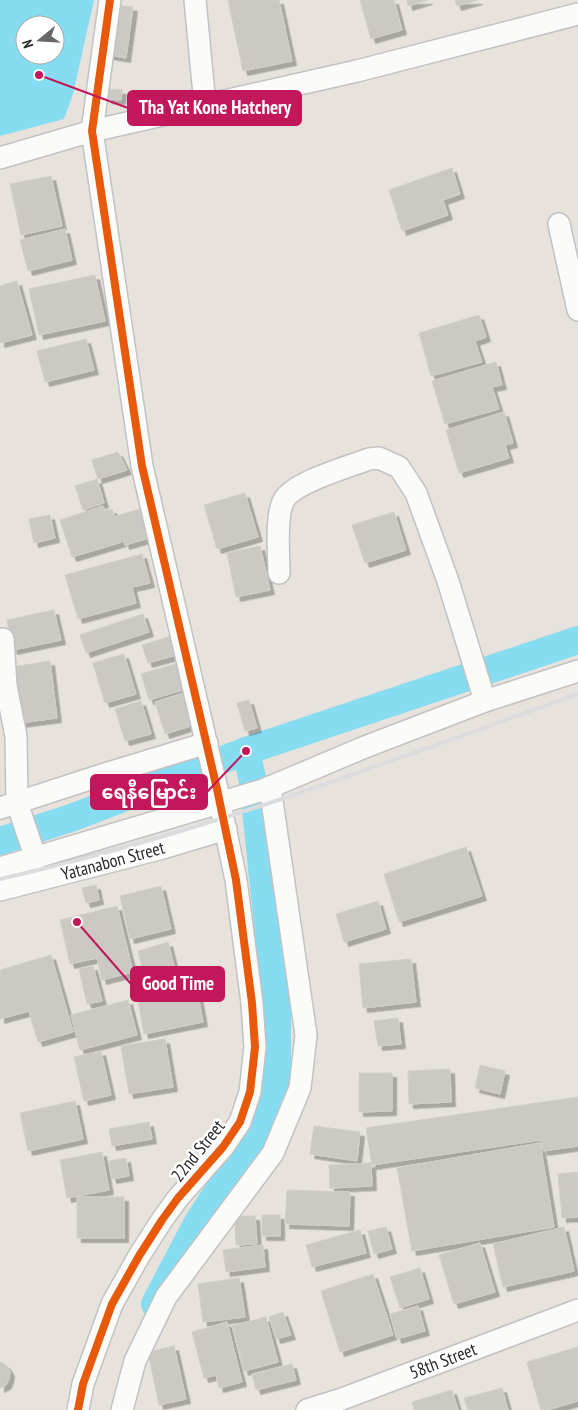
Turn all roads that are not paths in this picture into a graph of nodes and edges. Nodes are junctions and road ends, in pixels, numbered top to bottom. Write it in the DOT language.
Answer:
graph roads {
  1 [pos="110,0"];
  2 [pos="195,0"];
  3 [pos="578,14"];
  4 [pos="205,106"];
  5 [pos="92,131"];
  6 [pos="0,158"];
  7 [pos="559,224"];
  8 [pos="578,310"];
  9 [pos="279,573"];
  10 [pos="3,639"];
  11 [pos="578,671"];
  12 [pos="485,701"];
  13 [pos="208,749"];
  14 [pos="266,788"];
  15 [pos="224,796"];
  16 [pos="9,806"];
  17 [pos="226,829"];
  18 [pos="33,851"];
  19 [pos="0,868"];
  20 [pos="0,890"];
  21 [pos="578,1310"];
  22 [pos="78,1410"];
  23 [pos="122,1410"];
  24 [pos="307,1410"];
  1 -- 5 [label="street, 22nd Street"];
  2 -- 4 [label="street"];
  3 -- 4 [label="street"];
  4 -- 5 [label="street"];
  5 -- 6 [label="street"];
  5 -- 13 [label="street, 22nd Street"];
  7 -- 8 [label="street"];
  9 -- 12 [label="street"];
  10 -- 16 [label="street"];
  11 -- 12 [label="street"];
  12 -- 14 [label="street"];
  13 -- 15 [label="street, 22nd Street"];
  13 -- 16 [label="street"];
  14 -- 15 [label="street"];
  14 -- 23 [label="street"];
  15 -- 17 [label="street, 22nd Street"];
  15 -- 18 [label="street"];
  16 -- 18 [label="street"];
  17 -- 20 [label="street, Yatanabon Street"];
  17 -- 22 [label="street, 22nd Street"];
  18 -- 19 [label="street"];
  21 -- 24 [label="street, 58th Street"];
}
